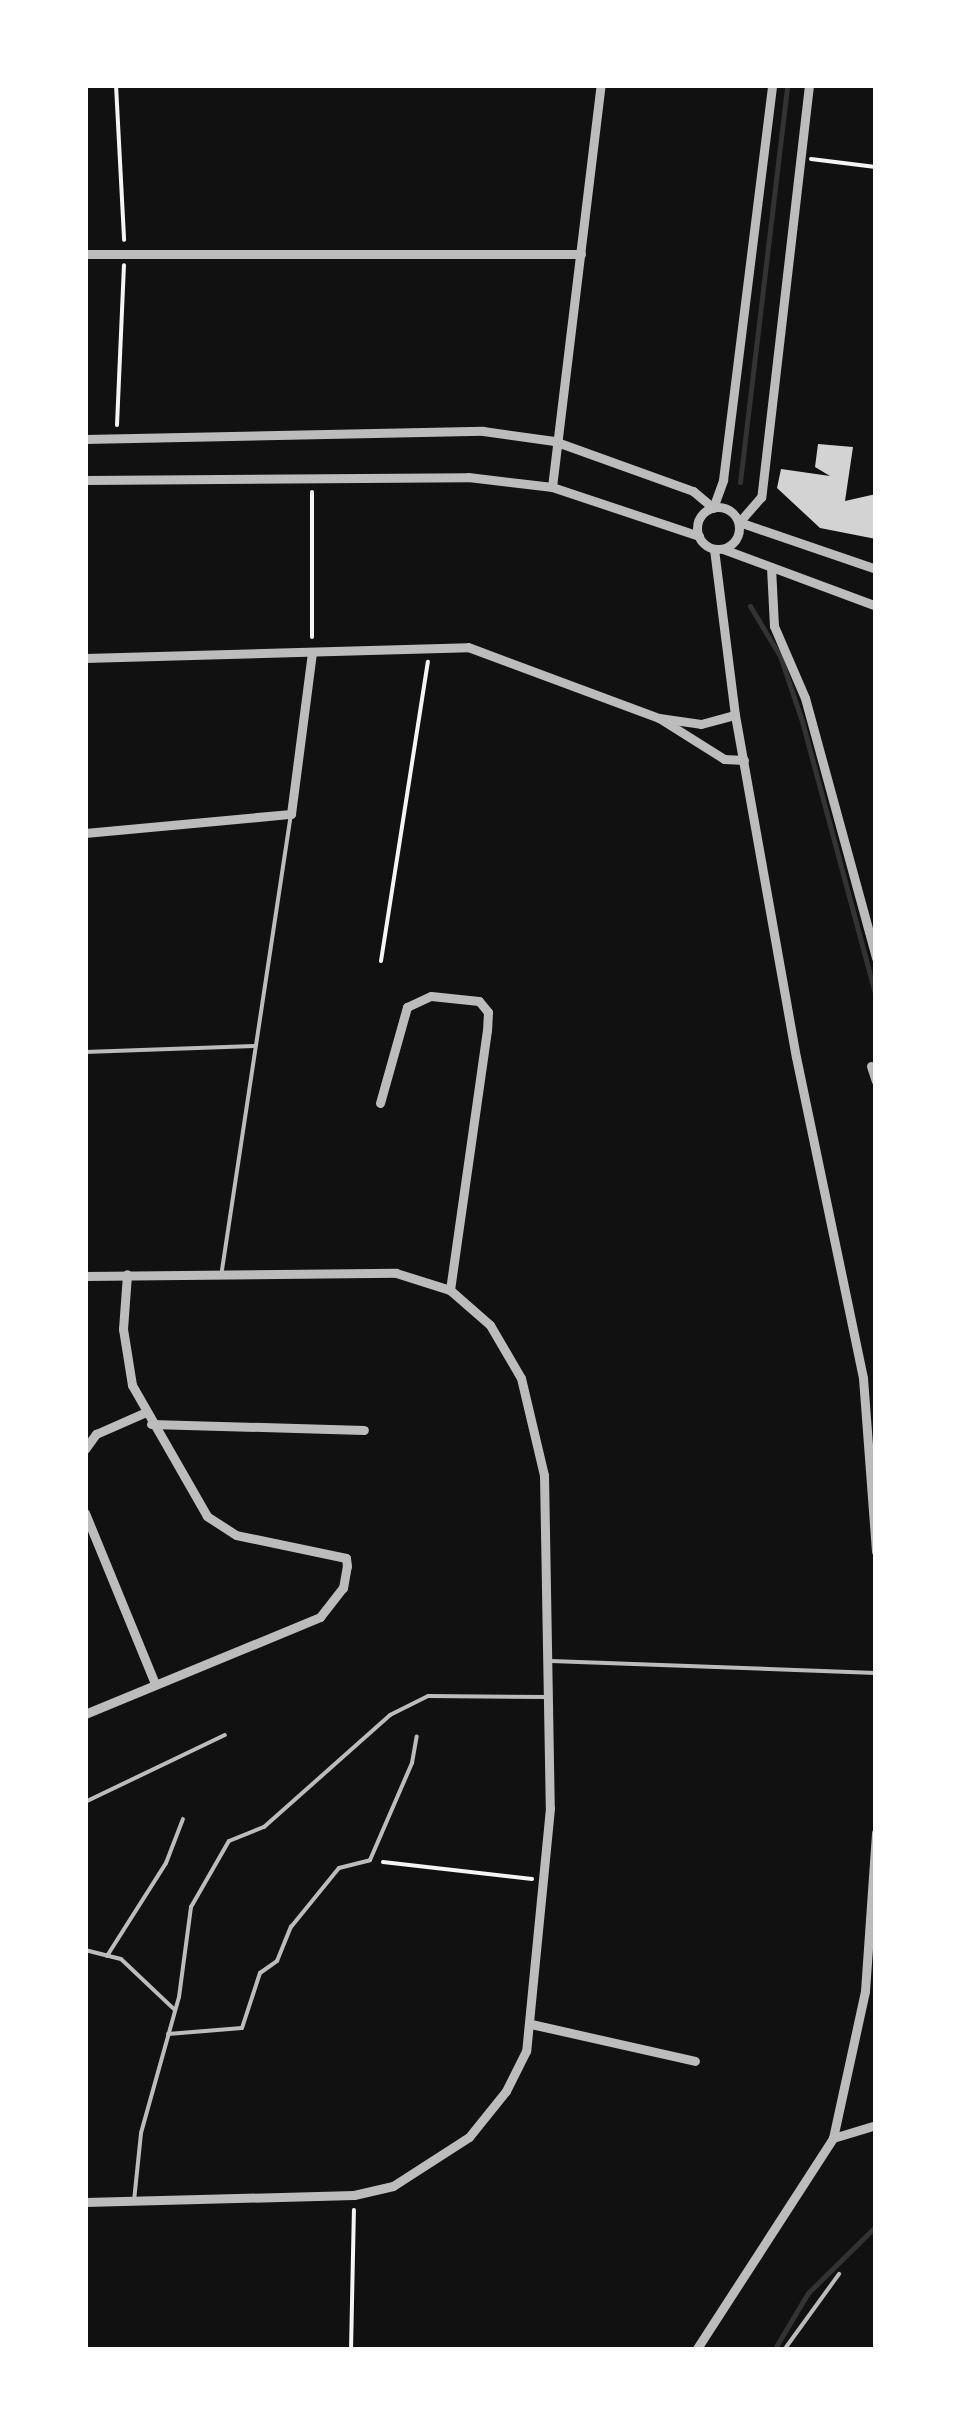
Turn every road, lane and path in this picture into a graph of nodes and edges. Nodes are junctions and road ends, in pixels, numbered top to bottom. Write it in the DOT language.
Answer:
graph roads {
  1 [pos="116,85"];
  2 [pos="601,85"];
  3 [pos="772,85"];
  4 [pos="809,85"];
  5 [pos="801,157"];
  6 [pos="876,166"];
  7 [pos="85,254"];
  8 [pos="124,254"];
  9 [pos="581,254"];
  10 [pos="117,438"];
  11 [pos="85,439"];
  12 [pos="554,441"];
  13 [pos="312,476"];
  14 [pos="85,480"];
  15 [pos="552,486"];
  16 [pos="713,508"];
  17 [pos="739,522"];
  18 [pos="698,536"];
  19 [pos="718,549"];
  20 [pos="771,566"];
  21 [pos="876,570"];
  22 [pos="876,606"];
  23 [pos="430,648"];
  24 [pos="312,652"];
  25 [pos="85,658"];
  26 [pos="735,715"];
  27 [pos="659,718"];
  28 [pos="744,760"];
  29 [pos="291,814"];
  30 [pos="85,833"];
  31 [pos="876,958"];
  32 [pos="381,960"];
  33 [pos="254,1046"];
  34 [pos="85,1052"];
  35 [pos="871,1066"];
  36 [pos="876,1081"];
  37 [pos="380,1103"];
  38 [pos="222,1270"];
  39 [pos="127,1274"];
  40 [pos="85,1276"];
  41 [pos="450,1290"];
  42 [pos="146,1412"];
  43 [pos="151,1424"];
  44 [pos="364,1430"];
  45 [pos="85,1449"];
  46 [pos="85,1513"];
  47 [pos="876,1552"];
  48 [pos="548,1661"];
  49 [pos="876,1673"];
  50 [pos="155,1684"];
  51 [pos="548,1697"];
  52 [pos="85,1714"];
  53 [pos="225,1735"];
  54 [pos="418,1736"];
  55 [pos="85,1802"];
  56 [pos="184,1819"];
  57 [pos="876,1832"];
  58 [pos="370,1860"];
  59 [pos="547,1880"];
  60 [pos="85,1950"];
  61 [pos="107,1956"];
  62 [pos="175,2010"];
  63 [pos="532,2024"];
  64 [pos="168,2034"];
  65 [pos="695,2061"];
  66 [pos="876,2126"];
  67 [pos="833,2138"];
  68 [pos="354,2195"];
  69 [pos="85,2202"];
  70 [pos="134,2202"];
  71 [pos="838,2274"];
  72 [pos="350,2350"];
  73 [pos="696,2350"];
  74 [pos="784,2350"];
  1 -- 8 [label="path"];
  2 -- 9 [label="street"];
  3 -- 16 [label="street"];
  4 -- 5 [label="street"];
  5 -- 6 [label="path"];
  5 -- 17 [label="street"];
  7 -- 8 [label="street"];
  8 -- 9 [label="street"];
  8 -- 10 [label="path"];
  9 -- 12 [label="street"];
  10 -- 11 [label="street"];
  10 -- 12 [label="street"];
  12 -- 15 [label="street"];
  12 -- 16 [label="street"];
  13 -- 14 [label="street"];
  13 -- 15 [label="street"];
  13 -- 24 [label="path"];
  15 -- 18 [label="street"];
  16 -- 17 [label="street"];
  16 -- 18 [label="street"];
  17 -- 19 [label="street"];
  17 -- 21 [label="street"];
  18 -- 19 [label="street"];
  19 -- 20 [label="street"];
  19 -- 26 [label="street"];
  20 -- 22 [label="street"];
  20 -- 31 [label="street"];
  23 -- 24 [label="street"];
  23 -- 27 [label="street"];
  23 -- 32 [label="path"];
  24 -- 25 [label="street"];
  24 -- 29 [label="street"];
  26 -- 27 [label="street"];
  26 -- 28 [label="street"];
  27 -- 28 [label="street"];
  28 -- 47 [label="street"];
  29 -- 30 [label="street"];
  29 -- 33 [label="lane"];
  33 -- 34 [label="lane"];
  33 -- 38 [label="lane"];
  35 -- 36 [label="street"];
  37 -- 41 [label="street"];
  38 -- 39 [label="street"];
  38 -- 41 [label="street"];
  39 -- 40 [label="street"];
  39 -- 42 [label="street"];
  41 -- 48 [label="street"];
  42 -- 43 [label="street"];
  42 -- 45 [label="street"];
  43 -- 44 [label="street"];
  43 -- 50 [label="street"];
  46 -- 50 [label="street"];
  48 -- 49 [label="lane"];
  48 -- 51 [label="street"];
  50 -- 52 [label="street"];
  51 -- 59 [label="street"];
  51 -- 62 [label="lane"];
  53 -- 55 [label="lane"];
  54 -- 58 [label="lane"];
  56 -- 61 [label="lane"];
  57 -- 67 [label="street"];
  58 -- 59 [label="path"];
  58 -- 64 [label="lane"];
  59 -- 63 [label="street"];
  60 -- 61 [label="lane"];
  61 -- 62 [label="lane"];
  62 -- 64 [label="lane"];
  63 -- 65 [label="street"];
  63 -- 68 [label="street"];
  64 -- 70 [label="lane"];
  66 -- 67 [label="street"];
  67 -- 73 [label="street"];
  68 -- 70 [label="street"];
  68 -- 72 [label="path"];
  69 -- 70 [label="street"];
  71 -- 74 [label="lane"];
}
